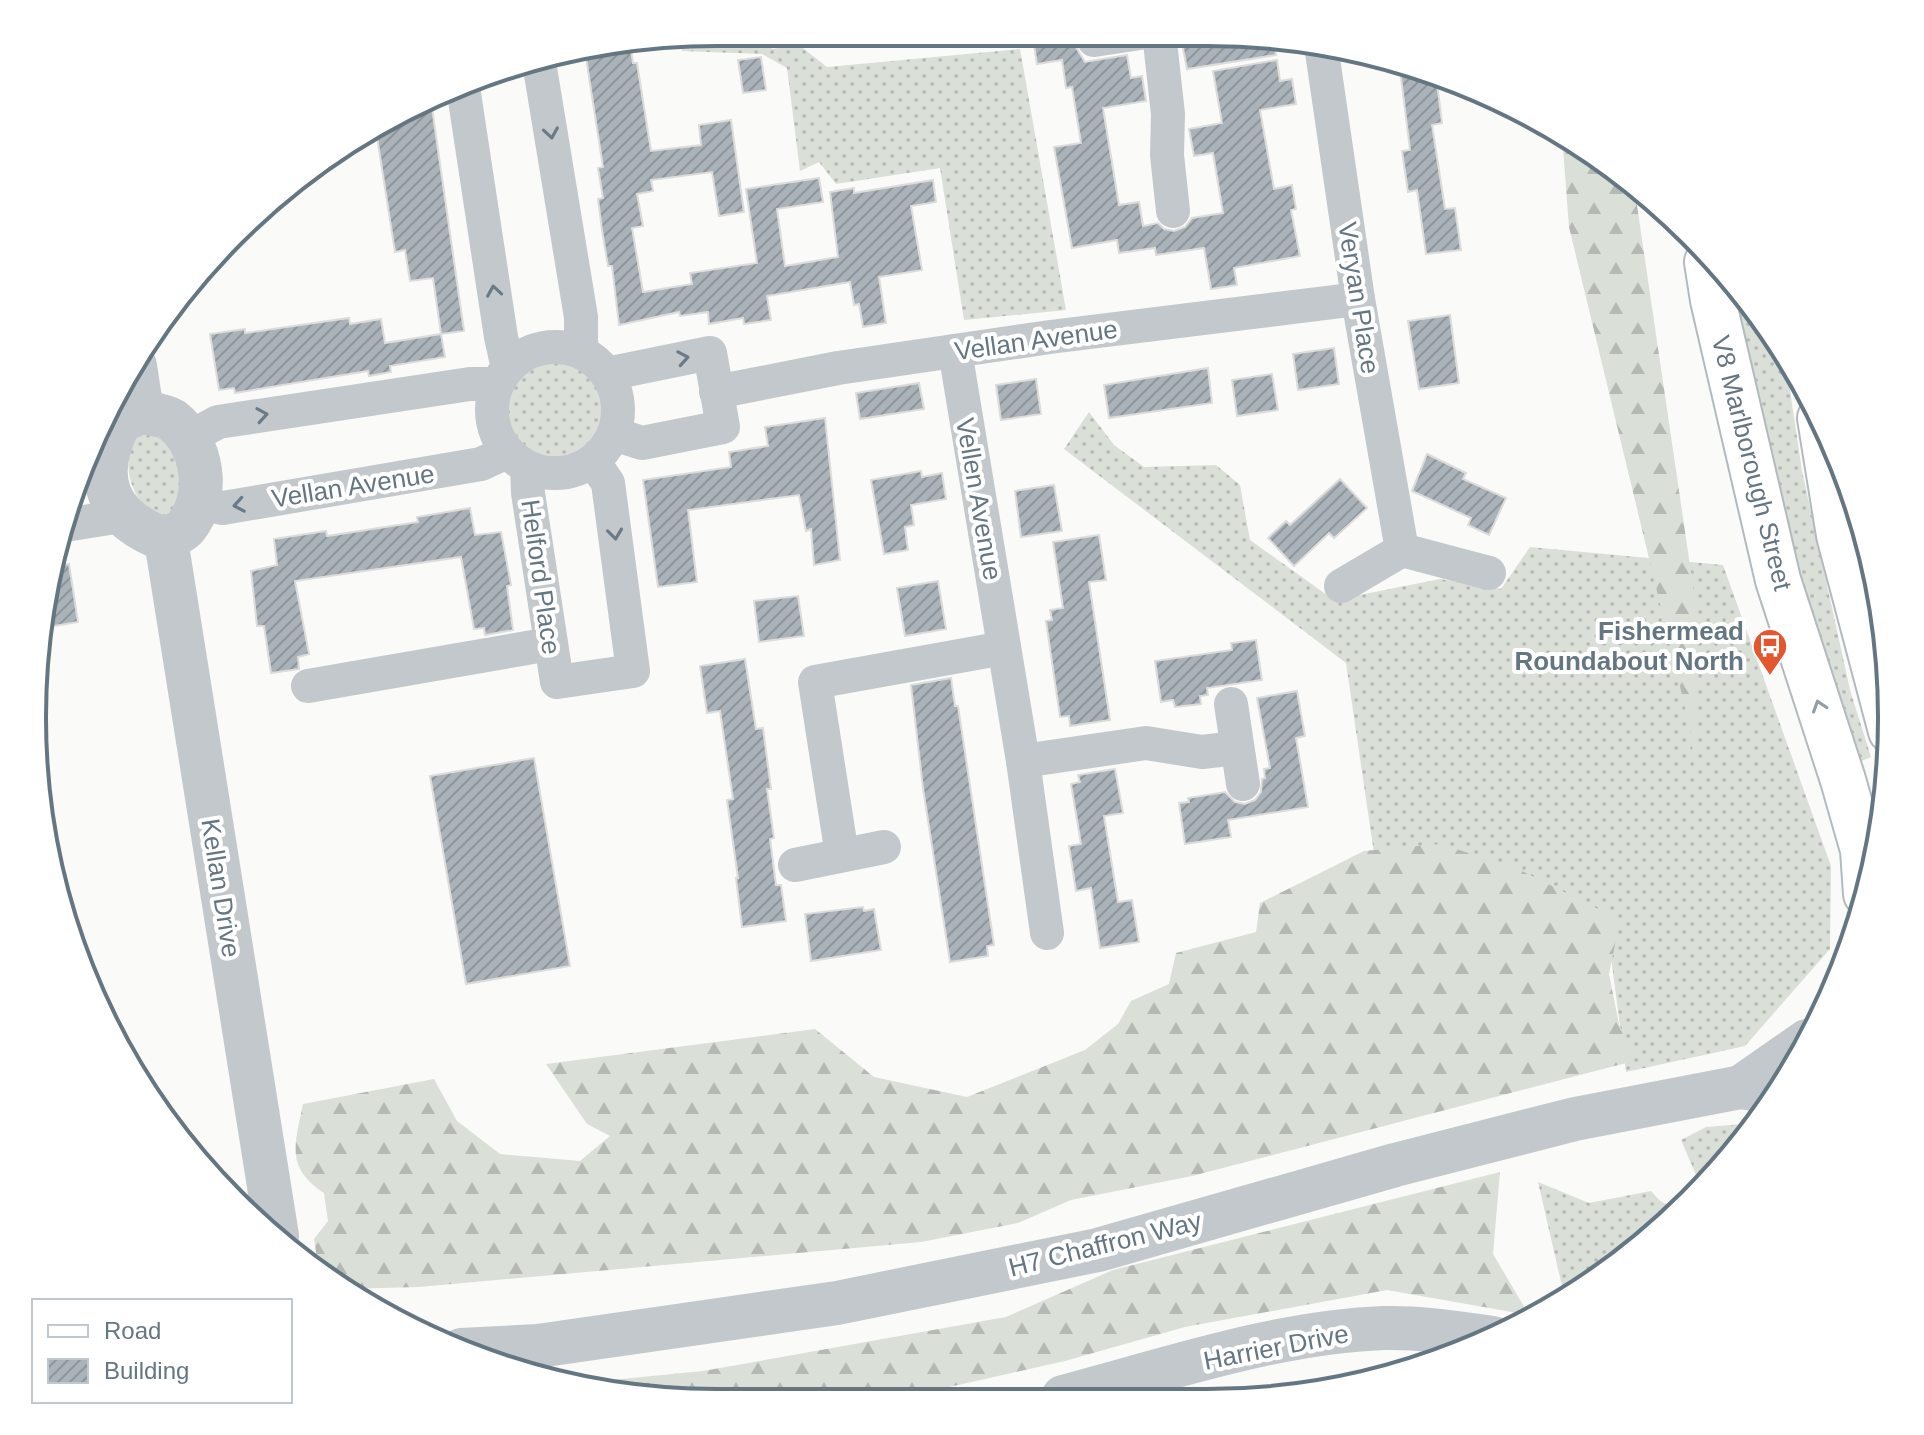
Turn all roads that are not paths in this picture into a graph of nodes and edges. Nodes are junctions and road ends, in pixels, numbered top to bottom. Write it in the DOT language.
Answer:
graph roads {
  1 [pos="1160,46"];
  2 [pos="1323,57"];
  3 [pos="540,70"];
  4 [pos="464,96"];
  5 [pos="1173,211"];
  6 [pos="1709,273"];
  7 [pos="1358,299"];
  8 [pos="955,351"];
  9 [pos="581,352"];
  10 [pos="607,374"];
  11 [pos="502,376"];
  12 [pos="716,392"];
  13 [pos="122,408"];
  14 [pos="115,431"];
  15 [pos="614,434"];
  16 [pos="189,438"];
  17 [pos="517,460"];
  18 [pos="593,461"];
  19 [pos="1827,461"];
  20 [pos="198,503"];
  21 [pos="122,516"];
  22 [pos="75,523"];
  23 [pos="166,540"];
  24 [pos="1402,550"];
  25 [pos="1489,573"];
  26 [pos="1341,586"];
  27 [pos="550,644"];
  28 [pos="1004,648"];
  29 [pos="1877,679"];
  30 [pos="308,686"];
  31 [pos="1231,704"];
  32 [pos="1236,748"];
  33 [pos="1023,761"];
  34 [pos="1243,784"];
  35 [pos="884,847"];
  36 [pos="842,855"];
  37 [pos="1863,856"];
  38 [pos="795,865"];
  39 [pos="1047,933"];
  40 [pos="1775,1074"];
  41 [pos="1760,1090"];
  42 [pos="275,1222"];
  43 [pos="1470,1335"];
  44 [pos="490,1349"];
  45 [pos="1096,1389"];
  1 -- 5 [label="street"];
  2 -- 7 [label="street, Veryan Place"];
  3 -- 9 [label="street, one-way"];
  11 -- 4 [label="street, Helford Place, one-way"];
  37 -- 6 [label="main road, V8 Marlborough Street, one-way"];
  7 -- 8 [label="street, Vellan Avenue"];
  7 -- 24 [label="street, Veryan Place"];
  8 -- 12 [label="street, Vellan Avenue"];
  8 -- 28 [label="street, Vellen Avenue"];
  9 -- 10 [label="street"];
  9 -- 11 [label="street"];
  10 -- 12 [label="street, one-way"];
  10 -- 15 [label="street"];
  16 -- 11 [label="street, one-way"];
  11 -- 17 [label="street, Helford Place"];
  12 -- 15 [label="street"];
  13 -- 14 [label="street"];
  14 -- 16 [label="street"];
  14 -- 21 [label="street"];
  15 -- 18 [label="street"];
  16 -- 20 [label="street"];
  17 -- 18 [label="street, Helford Place"];
  17 -- 20 [label="street, Vellan Avenue, one-way"];
  17 -- 27 [label="street, Helford Place"];
  18 -- 27 [label="street, Helford Place, one-way"];
  19 -- 29 [label="main road"];
  20 -- 23 [label="street"];
  21 -- 22 [label="street"];
  21 -- 23 [label="street"];
  23 -- 42 [label="street, Kellan Drive"];
  24 -- 25 [label="street"];
  24 -- 26 [label="street"];
  27 -- 30 [label="street"];
  28 -- 33 [label="street, Vellen Avenue"];
  28 -- 36 [label="street"];
  31 -- 32 [label="street"];
  32 -- 33 [label="street"];
  32 -- 34 [label="street"];
  33 -- 39 [label="street, Vellen Avenue"];
  35 -- 36 [label="street"];
  36 -- 38 [label="street"];
  40 -- 41 [label="street, H7 Chaffron Way"];
  41 -- 44 [label="street, H7 Chaffron Way"];
  43 -- 45 [label="street, Harrier Drive"];
}
